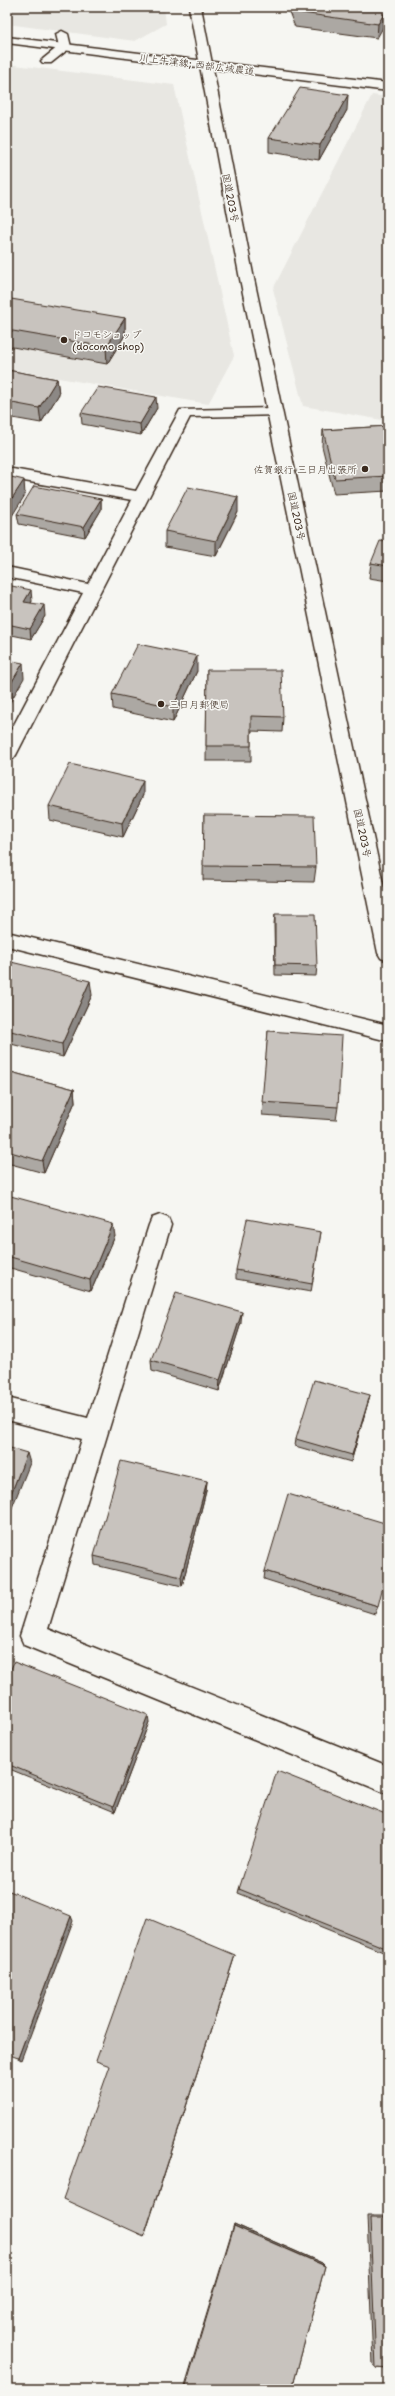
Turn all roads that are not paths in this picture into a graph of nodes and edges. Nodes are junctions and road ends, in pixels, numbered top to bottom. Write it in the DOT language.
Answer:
graph roads {
  1 [pos="195,7"];
  2 [pos="62,34"];
  3 [pos="7,40"];
  4 [pos="65,47"];
  5 [pos="47,61"];
  6 [pos="205,65"];
  7 [pos="388,87"];
  8 [pos="275,412"];
  9 [pos="7,473"];
  10 [pos="141,497"];
  11 [pos="7,572"];
  12 [pos="93,590"];
  13 [pos="7,755"];
  14 [pos="7,939"];
  15 [pos="388,953"];
  16 [pos="388,1033"];
  17 [pos="160,1225"];
  18 [pos="7,1409"];
  19 [pos="96,1431"];
  20 [pos="388,1780"];
  1 -- 6 [label="main road, 国道203号"];
  2 -- 4 [label="main road"];
  3 -- 4 [label="main road, 川上牛津線; 西部広域農道"];
  4 -- 5 [label="main road"];
  4 -- 6 [label="main road, 川上牛津線; 西部広域農道"];
  6 -- 7 [label="main road, 川上牛津線; 西部広域農道"];
  6 -- 8 [label="main road, 国道203号"];
  8 -- 10 [label="main road"];
  8 -- 15 [label="main road, 国道203号"];
  9 -- 10 [label="main road"];
  10 -- 12 [label="main road"];
  11 -- 12 [label="main road"];
  12 -- 13 [label="main road"];
  14 -- 16 [label="main road"];
  17 -- 19 [label="main road"];
  18 -- 19 [label="main road"];
  19 -- 20 [label="main road"];
}
